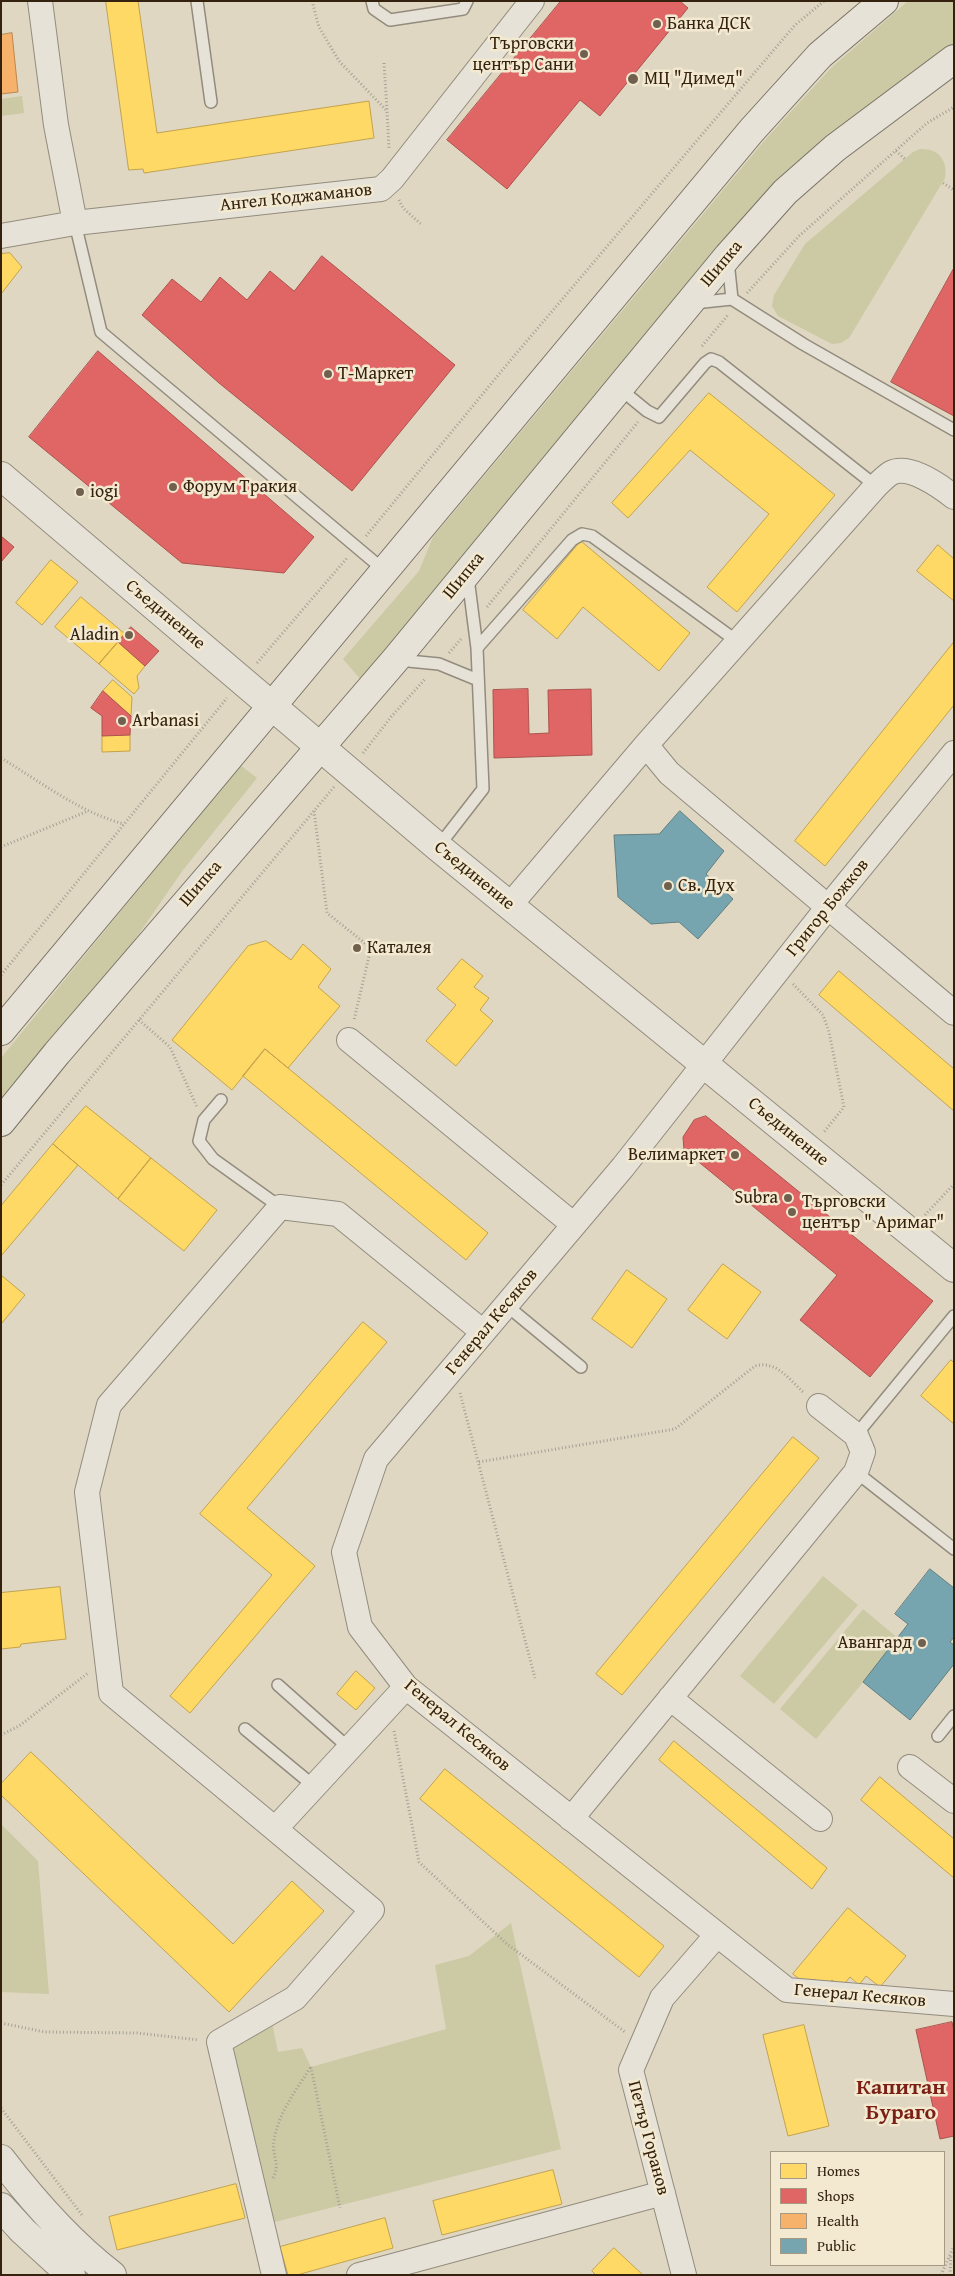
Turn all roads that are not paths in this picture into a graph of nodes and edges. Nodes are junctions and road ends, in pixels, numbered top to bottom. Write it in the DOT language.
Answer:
graph roads {
  1 [pos="40,1"];
  2 [pos="196,1"];
  3 [pos="372,1"];
  4 [pos="467,1"];
  5 [pos="884,1"];
  6 [pos="526,3"];
  7 [pos="954,59"];
  8 [pos="211,102"];
  9 [pos="75,223"];
  10 [pos="1,236"];
  11 [pos="728,256"];
  12 [pos="735,301"];
  13 [pos="688,304"];
  14 [pos="619,388"];
  15 [pos="954,430"];
  16 [pos="1,476"];
  17 [pos="876,486"];
  18 [pos="954,497"];
  19 [pos="385,571"];
  20 [pos="467,572"];
  21 [pos="738,642"];
  22 [pos="477,648"];
  23 [pos="396,659"];
  24 [pos="478,680"];
  25 [pos="273,707"];
  26 [pos="646,745"];
  27 [pos="320,746"];
  28 [pos="954,754"];
  29 [pos="438,847"];
  30 [pos="510,905"];
  31 [pos="828,907"];
  32 [pos="954,1013"];
  33 [pos="1,1031"];
  34 [pos="349,1040"];
  35 [pos="704,1064"];
  36 [pos="221,1100"];
  37 [pos="1,1122"];
  38 [pos="280,1207"];
  39 [pos="574,1225"];
  40 [pos="954,1268"];
  41 [pos="506,1305"];
  42 [pos="954,1316"];
  43 [pos="483,1332"];
  44 [pos="581,1367"];
  45 [pos="819,1406"];
  46 [pos="856,1435"];
  47 [pos="856,1472"];
  48 [pos="954,1549"];
  49 [pos="278,1685"];
  50 [pos="406,1688"];
  51 [pos="670,1698"];
  52 [pos="954,1716"];
  53 [pos="245,1729"];
  54 [pos="938,1736"];
  55 [pos="350,1749"];
  56 [pos="910,1766"];
  57 [pos="315,1787"];
  58 [pos="954,1801"];
  59 [pos="571,1819"];
  60 [pos="820,1819"];
  61 [pos="275,1829"];
  62 [pos="716,1936"];
  63 [pos="954,2004"];
  64 [pos="1,2159"];
  65 [pos="662,2193"];
  66 [pos="1,2208"];
  67 [pos="71,2275"];
  68 [pos="112,2275"];
  69 [pos="274,2275"];
  70 [pos="359,2275"];
  71 [pos="684,2275"];
  1 -- 9 [label="street"];
  2 -- 8 [label="lane"];
  3 -- 4 [label="lane"];
  5 -- 19 [label="main road"];
  6 -- 9 [label="street, Ангел Коджаманов"];
  7 -- 11 [label="main road, Шипка"];
  9 -- 10 [label="street, Ангел Коджаманов"];
  9 -- 19 [label="lane"];
  11 -- 12 [label="lane"];
  11 -- 13 [label="main road, Шипка"];
  12 -- 13 [label="lane"];
  12 -- 15 [label="lane"];
  13 -- 14 [label="main road, Шипка"];
  14 -- 17 [label="lane"];
  14 -- 20 [label="main road, Шипка"];
  16 -- 25 [label="main road, Съединение"];
  17 -- 18 [label="street"];
  17 -- 21 [label="street"];
  19 -- 25 [label="main road"];
  20 -- 22 [label="lane"];
  20 -- 23 [label="main road, Шипка"];
  21 -- 22 [label="lane"];
  21 -- 26 [label="street"];
  22 -- 24 [label="lane"];
  23 -- 24 [label="lane"];
  23 -- 27 [label="main road, Шипка"];
  24 -- 29 [label="lane"];
  25 -- 27 [label="main road, Съединение"];
  25 -- 33 [label="main road"];
  26 -- 30 [label="street"];
  26 -- 31 [label="street"];
  27 -- 29 [label="main road, Съединение"];
  27 -- 37 [label="main road, Шипка"];
  28 -- 31 [label="street, Григор Божков"];
  29 -- 30 [label="main road, Съединение"];
  30 -- 35 [label="main road, Съединение"];
  31 -- 32 [label="street"];
  31 -- 35 [label="street, Григор Божков"];
  34 -- 39 [label="street"];
  35 -- 39 [label="street, Генерал Кесяков"];
  35 -- 40 [label="main road, Съединение"];
  36 -- 38 [label="lane"];
  38 -- 43 [label="street"];
  38 -- 61 [label="street"];
  39 -- 41 [label="street, Генерал Кесяков"];
  41 -- 43 [label="street, Генерал Кесяков"];
  41 -- 44 [label="lane"];
  42 -- 46 [label="lane"];
  43 -- 50 [label="street, Генерал Кесяков"];
  45 -- 46 [label="street"];
  46 -- 47 [label="street"];
  47 -- 48 [label="lane"];
  47 -- 51 [label="street"];
  49 -- 55 [label="lane"];
  50 -- 55 [label="street"];
  50 -- 59 [label="street, Генерал Кесяков"];
  51 -- 59 [label="street"];
  51 -- 60 [label="street"];
  52 -- 54 [label="lane"];
  53 -- 57 [label="lane"];
  55 -- 57 [label="street"];
  56 -- 58 [label="street"];
  57 -- 61 [label="street"];
  59 -- 62 [label="street, Генерал Кесяков"];
  61 -- 69 [label="street"];
  62 -- 63 [label="street, Генерал Кесяков"];
  62 -- 65 [label="street, Петър Горанов"];
  64 -- 68 [label="main road"];
  65 -- 70 [label="street"];
  65 -- 71 [label="street, Петър Горанов"];
  66 -- 67 [label="main road"];
}
